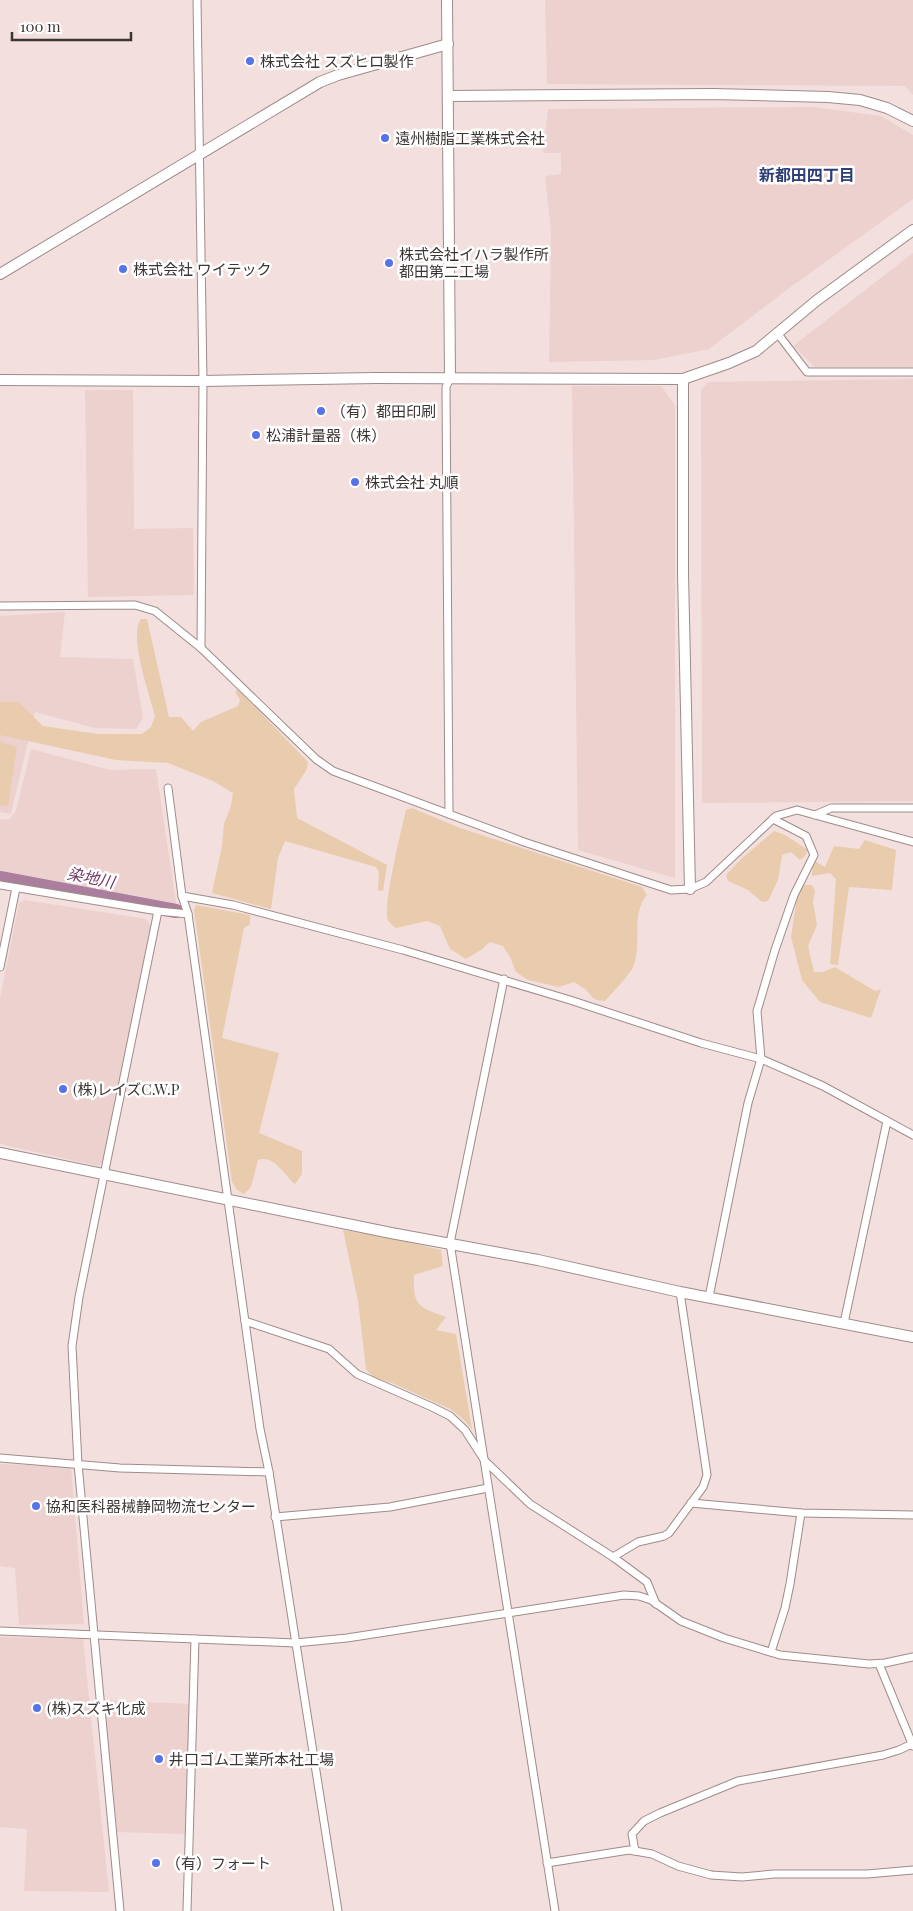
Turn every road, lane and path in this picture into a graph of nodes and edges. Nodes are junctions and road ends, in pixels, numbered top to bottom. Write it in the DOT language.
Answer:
graph roads {
  1 [pos="197,0"];
  2 [pos="448,0"];
  3 [pos="448,44"];
  4 [pos="448,96"];
  5 [pos="913,121"];
  6 [pos="199,153"];
  7 [pos="913,230"];
  8 [pos="0,274"];
  9 [pos="778,334"];
  10 [pos="913,372"];
  11 [pos="450,378"];
  12 [pos="683,379"];
  13 [pos="0,380"];
  14 [pos="203,381"];
  15 [pos="0,606"];
  16 [pos="201,648"];
  17 [pos="168,788"];
  18 [pos="913,808"];
  19 [pos="449,814"];
  20 [pos="815,815"];
  21 [pos="773,819"];
  22 [pos="913,842"];
  23 [pos="0,885"];
  24 [pos="16,888"];
  25 [pos="690,890"];
  26 [pos="182,896"];
  27 [pos="158,911"];
  28 [pos="188,914"];
  29 [pos="0,967"];
  30 [pos="504,979"];
  31 [pos="761,1059"];
  32 [pos="887,1121"];
  33 [pos="913,1135"];
  34 [pos="0,1153"];
  35 [pos="104,1173"];
  36 [pos="227,1198"];
  37 [pos="450,1243"];
  38 [pos="680,1292"];
  39 [pos="709,1296"];
  40 [pos="245,1321"];
  41 [pos="844,1323"];
  42 [pos="913,1337"];
  43 [pos="0,1458"];
  44 [pos="485,1460"];
  45 [pos="78,1464"];
  46 [pos="269,1472"];
  47 [pos="488,1488"];
  48 [pos="692,1503"];
  49 [pos="801,1513"];
  50 [pos="913,1515"];
  51 [pos="276,1517"];
  52 [pos="613,1558"];
  53 [pos="656,1604"];
  54 [pos="508,1613"];
  55 [pos="0,1631"];
  56 [pos="94,1634"];
  57 [pos="195,1639"];
  58 [pos="295,1643"];
  59 [pos="771,1652"];
  60 [pos="913,1656"];
  61 [pos="879,1664"];
  62 [pos="912,1745"];
  63 [pos="635,1851"];
  64 [pos="547,1863"];
  65 [pos="913,1870"];
  66 [pos="120,1911"];
  67 [pos="187,1911"];
  68 [pos="338,1911"];
  69 [pos="554,1911"];
  1 -- 6 [label="street"];
  2 -- 3 [label="street"];
  3 -- 4 [label="street"];
  3 -- 6 [label="street"];
  4 -- 5 [label="street"];
  4 -- 11 [label="street"];
  6 -- 8 [label="street"];
  6 -- 14 [label="street"];
  7 -- 9 [label="street"];
  9 -- 10 [label="street"];
  9 -- 12 [label="street"];
  11 -- 12 [label="street"];
  11 -- 14 [label="street"];
  11 -- 19 [label="street"];
  12 -- 25 [label="street"];
  13 -- 14 [label="street"];
  14 -- 16 [label="street"];
  15 -- 16 [label="street"];
  16 -- 19 [label="street"];
  17 -- 26 [label="street"];
  18 -- 20 [label="street"];
  19 -- 25 [label="street"];
  20 -- 21 [label="street"];
  20 -- 22 [label="street"];
  21 -- 25 [label="street"];
  21 -- 31 [label="street"];
  23 -- 24 [label="street"];
  24 -- 27 [label="street"];
  24 -- 29 [label="street"];
  26 -- 28 [label="street"];
  26 -- 30 [label="street"];
  27 -- 28 [label="street"];
  27 -- 35 [label="street"];
  28 -- 36 [label="street"];
  30 -- 31 [label="street"];
  30 -- 37 [label="street"];
  31 -- 32 [label="street"];
  31 -- 39 [label="street"];
  32 -- 33 [label="street"];
  32 -- 41 [label="street"];
  34 -- 35 [label="street"];
  35 -- 36 [label="street"];
  35 -- 45 [label="street"];
  36 -- 37 [label="street"];
  36 -- 40 [label="street"];
  37 -- 38 [label="street"];
  37 -- 44 [label="street"];
  38 -- 39 [label="street"];
  38 -- 48 [label="street"];
  39 -- 41 [label="street"];
  40 -- 44 [label="street"];
  40 -- 46 [label="street"];
  41 -- 42 [label="street"];
  43 -- 45 [label="street"];
  44 -- 47 [label="street"];
  44 -- 52 [label="street"];
  45 -- 46 [label="street"];
  45 -- 56 [label="street"];
  46 -- 51 [label="street"];
  47 -- 51 [label="street"];
  47 -- 54 [label="street"];
  48 -- 49 [label="street"];
  48 -- 52 [label="street"];
  49 -- 50 [label="street"];
  49 -- 59 [label="street"];
  51 -- 58 [label="street"];
  52 -- 53 [label="street"];
  53 -- 54 [label="street"];
  53 -- 59 [label="street"];
  54 -- 58 [label="street"];
  54 -- 64 [label="street"];
  55 -- 56 [label="street"];
  56 -- 57 [label="street"];
  56 -- 66 [label="street"];
  57 -- 58 [label="street"];
  57 -- 67 [label="street"];
  58 -- 68 [label="street"];
  59 -- 61 [label="street"];
  60 -- 61 [label="street"];
  61 -- 62 [label="street"];
  62 -- 63 [label="street"];
  63 -- 64 [label="street"];
  63 -- 65 [label="street"];
  64 -- 69 [label="street"];
}
